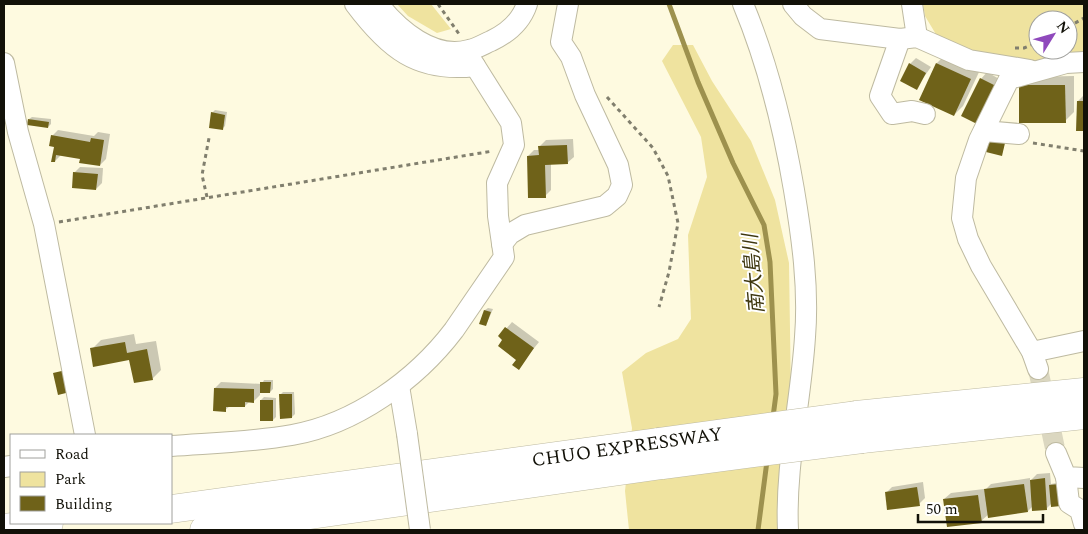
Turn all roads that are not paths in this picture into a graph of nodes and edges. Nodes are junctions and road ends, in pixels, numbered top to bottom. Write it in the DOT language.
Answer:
graph roads {
  1 [pos="355,4"];
  2 [pos="378,4"];
  3 [pos="527,4"];
  4 [pos="568,4"];
  5 [pos="743,4"];
  6 [pos="794,4"];
  7 [pos="912,4"];
  8 [pos="909,38"];
  9 [pos="472,58"];
  10 [pos="1084,62"];
  11 [pos="4,63"];
  12 [pos="1034,71"];
  13 [pos="924,114"];
  14 [pos="11,134"];
  15 [pos="977,134"];
  16 [pos="1019,134"];
  17 [pos="502,244"];
  18 [pos="1084,341"];
  19 [pos="399,386"];
  20 [pos="1084,392"];
  21 [pos="1084,415"];
  22 [pos="859,427"];
  23 [pos="85,434"];
  24 [pos="172,446"];
  25 [pos="1056,453"];
  26 [pos="660,454"];
  27 [pos="1075,478"];
  28 [pos="172,509"];
  29 [pos="40,524"];
  30 [pos="1084,524"];
  31 [pos="4,528"];
  32 [pos="204,530"];
  33 [pos="420,530"];
  34 [pos="788,530"];
  1 -- 9 [label="street"];
  2 -- 9 [label="street"];
  3 -- 9 [label="street"];
  4 -- 17 [label="street"];
  5 -- 34 [label="street"];
  6 -- 8 [label="street"];
  7 -- 8 [label="street"];
  8 -- 12 [label="street"];
  8 -- 13 [label="street"];
  9 -- 17 [label="street"];
  10 -- 12 [label="street"];
  11 -- 14 [label="street"];
  12 -- 15 [label="street"];
  14 -- 23 [label="street"];
  15 -- 16 [label="street"];
  15 -- 18 [label="street"];
  17 -- 19 [label="street"];
  19 -- 24 [label="street"];
  19 -- 33 [label="street, bridge"];
  20 -- 22 [label="highway, CHUO EXPRESSWAY"];
  21 -- 22 [label="highway, CHUO EXPRESSWAY"];
  22 -- 26 [label="highway, CHUO EXPRESSWAY, bridge"];
  25 -- 27 [label="street"];
  26 -- 28 [label="highway, CHUO EXPRESSWAY"];
  26 -- 32 [label="highway, CHUO EXPRESSWAY"];
  27 -- 30 [label="street"];
  29 -- 31 [label="highway"];
}
